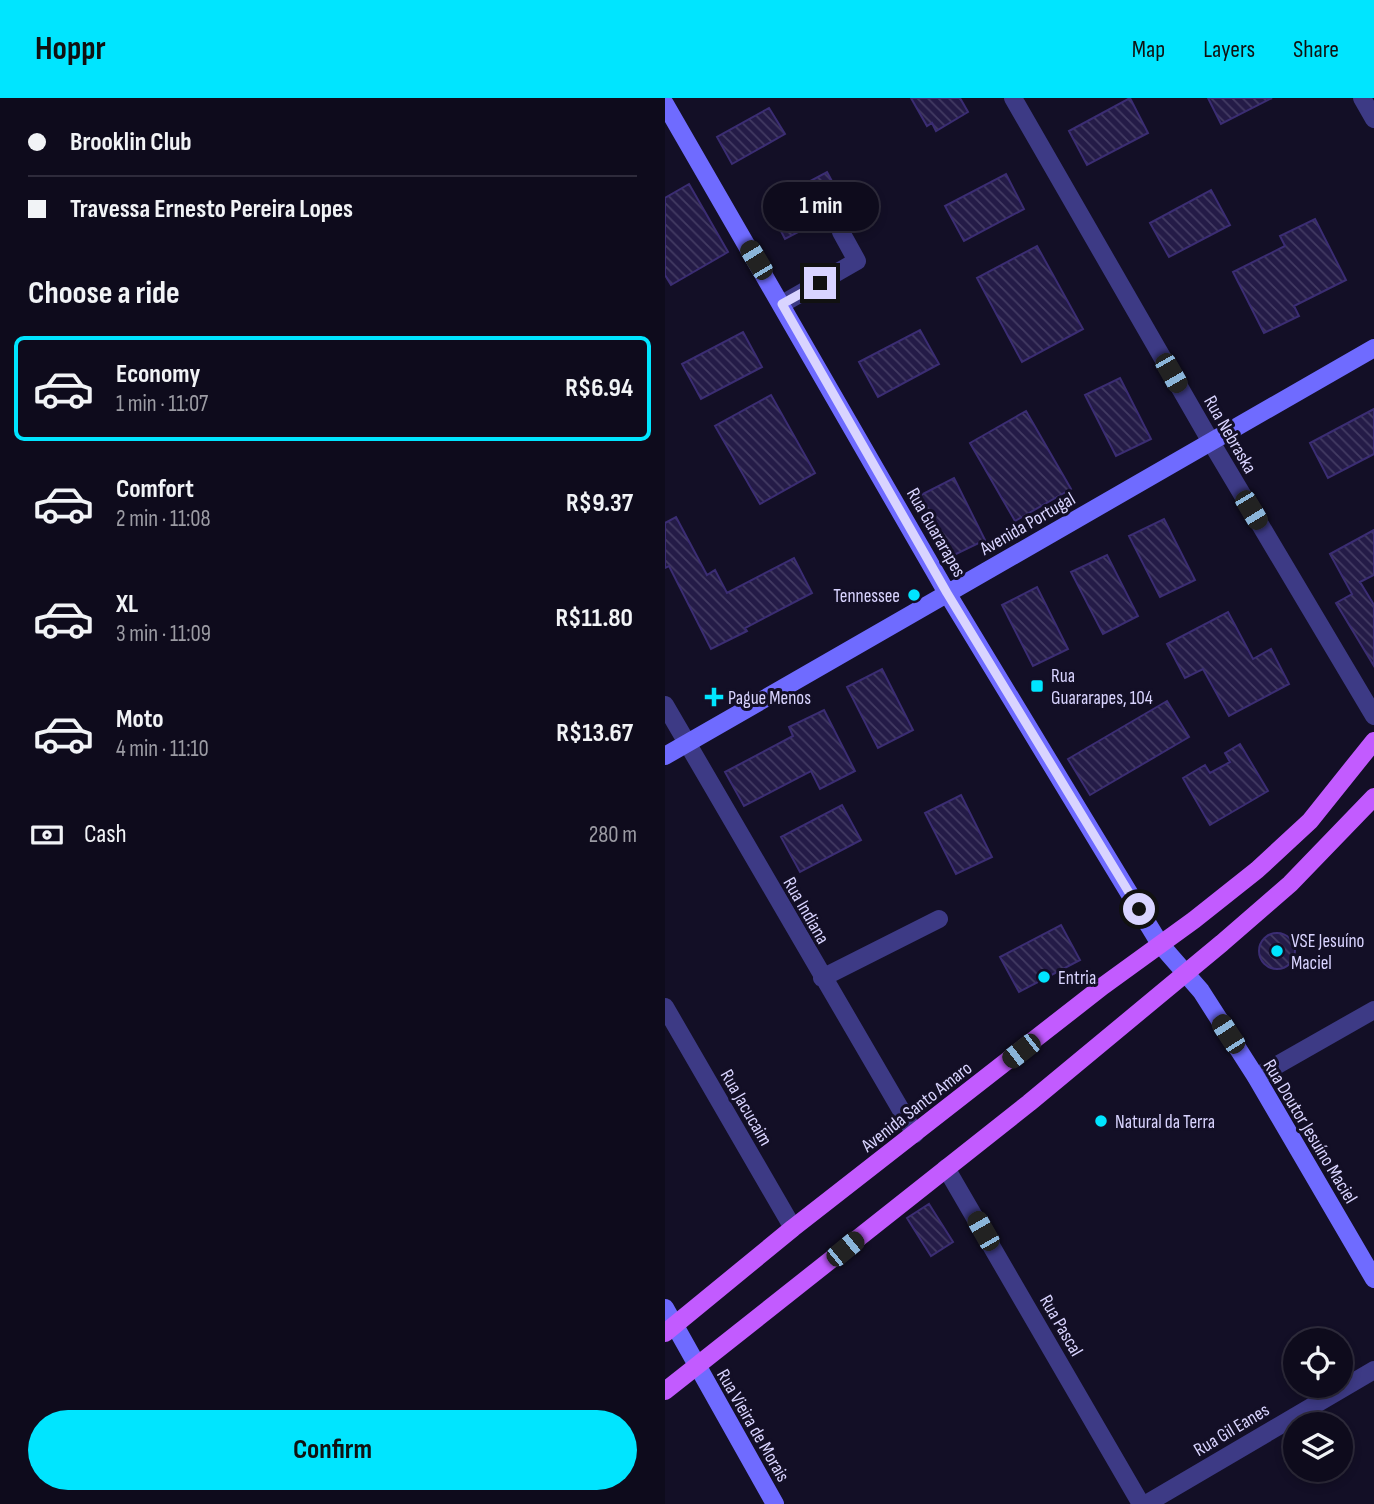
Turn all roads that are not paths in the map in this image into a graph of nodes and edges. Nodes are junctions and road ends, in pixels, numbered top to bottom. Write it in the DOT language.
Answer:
graph roads {
  1 [pos="1013,98"];
  2 [pos="1362,98"];
  3 [pos="665,104"];
  4 [pos="1374,119"];
  5 [pos="841,232"];
  6 [pos="782,304"];
  7 [pos="1374,348"];
  8 [pos="1211,442"];
  9 [pos="947,593"];
  10 [pos="665,705"];
  11 [pos="1374,716"];
  12 [pos="1374,741"];
  13 [pos="687,743"];
  14 [pos="665,756"];
  15 [pos="1374,797"];
  16 [pos="939,919"];
  17 [pos="1160,944"];
  18 [pos="1186,971"];
  19 [pos="823,978"];
  20 [pos="665,1007"];
  21 [pos="1374,1010"];
  22 [pos="1256,1077"];
  23 [pos="915,1134"];
  24 [pos="946,1168"];
  25 [pos="793,1228"];
  26 [pos="1374,1279"];
  27 [pos="665,1308"];
  28 [pos="670,1329"];
  29 [pos="697,1367"];
  30 [pos="1374,1370"];
  31 [pos="665,1391"];
  32 [pos="775,1504"];
  33 [pos="1144,1504"];
  1 -- 8 [label="street, Rua Nebraska"];
  2 -- 4 [label="street"];
  3 -- 6 [label="street, Rua Guararapes"];
  5 -- 6 [label="street"];
  6 -- 9 [label="street, Rua Guararapes"];
  7 -- 8 [label="street, Avenida Portugal"];
  8 -- 9 [label="street, Avenida Portugal"];
  8 -- 11 [label="street, Rua Nebraska"];
  9 -- 13 [label="street, Avenida Portugal"];
  9 -- 17 [label="street, Rua Guararapes"];
  10 -- 13 [label="street, Rua Indiana"];
  12 -- 17 [label="main road, Avenida Santo Amaro"];
  13 -- 14 [label="street, Avenida Portugal"];
  13 -- 19 [label="street, Rua Indiana"];
  15 -- 18 [label="main road"];
  16 -- 19 [label="street"];
  17 -- 18 [label="street, Rua Guararapes"];
  17 -- 23 [label="main road, Avenida Santo Amaro"];
  18 -- 22 [label="street, Rua Doutor Jesuíno Maciel"];
  18 -- 24 [label="main road"];
  19 -- 23 [label="street, Rua Indiana"];
  20 -- 25 [label="street, Rua Jacucaim"];
  21 -- 22 [label="street"];
  22 -- 26 [label="street, Rua Doutor Jesuíno Maciel"];
  23 -- 25 [label="main road, Avenida Santo Amaro"];
  24 -- 29 [label="main road"];
  24 -- 33 [label="street, Rua Pascal"];
  25 -- 28 [label="main road, Avenida Santo Amaro"];
  27 -- 28 [label="street, Rua Vieira de Morais"];
  28 -- 29 [label="street, Rua Vieira de Morais"];
  29 -- 31 [label="main road"];
  29 -- 32 [label="street, Rua Vieira de Morais"];
  30 -- 33 [label="street, Rua Gil Eanes"];
}
